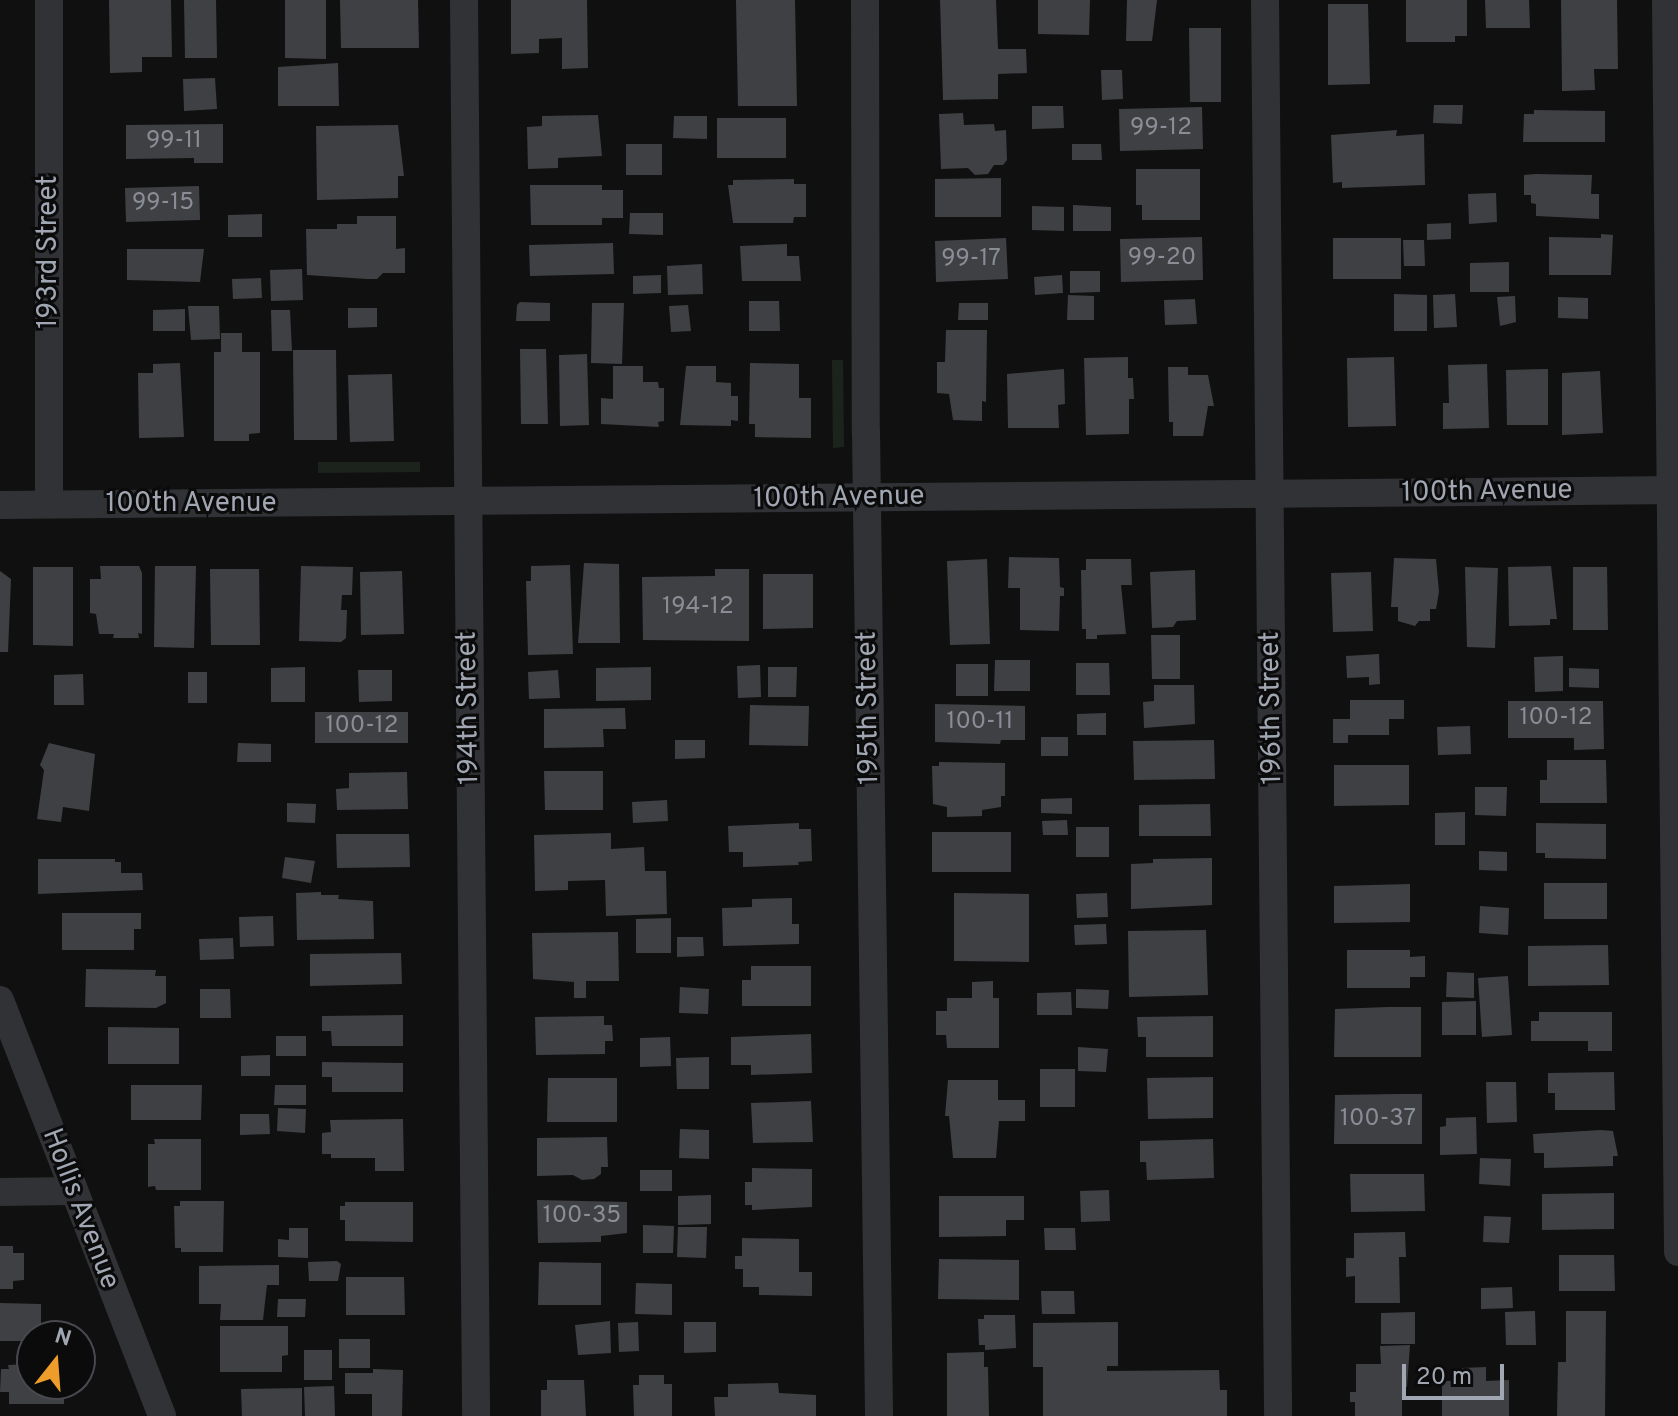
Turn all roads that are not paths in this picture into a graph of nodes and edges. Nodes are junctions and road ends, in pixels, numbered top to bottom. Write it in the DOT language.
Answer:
graph roads {
  1 [pos="49,0"];
  2 [pos="464,0"];
  3 [pos="865,0"];
  4 [pos="1265,0"];
  5 [pos="1666,0"];
  6 [pos="1673,115"];
  7 [pos="1674,490"];
  8 [pos="1270,494"];
  9 [pos="867,498"];
  10 [pos="466,502"];
  11 [pos="49,504"];
  12 [pos="0,505"];
  13 [pos="0,1000"];
  14 [pos="72,1191"];
  15 [pos="0,1192"];
  16 [pos="1678,1252"];
  17 [pos="162,1416"];
  18 [pos="476,1416"];
  19 [pos="879,1416"];
  20 [pos="1278,1416"];
  1 -- 11 [label="street, 193rd Street"];
  2 -- 10 [label="street, 194th Street"];
  3 -- 9 [label="street, 195th Street"];
  4 -- 8 [label="street, 196th Street"];
  5 -- 6 [label="street"];
  6 -- 7 [label="street"];
  7 -- 8 [label="street, 100th Avenue"];
  7 -- 16 [label="street"];
  8 -- 9 [label="street, 100th Avenue"];
  8 -- 20 [label="street, 196th Street"];
  9 -- 10 [label="street, 100th Avenue"];
  9 -- 19 [label="street, 195th Street"];
  10 -- 11 [label="street, 100th Avenue"];
  10 -- 18 [label="street, 194th Street"];
  11 -- 12 [label="street, 100th Avenue"];
  13 -- 14 [label="street, Hollis Avenue"];
  14 -- 15 [label="street"];
  14 -- 17 [label="street, Hollis Avenue"];
}
